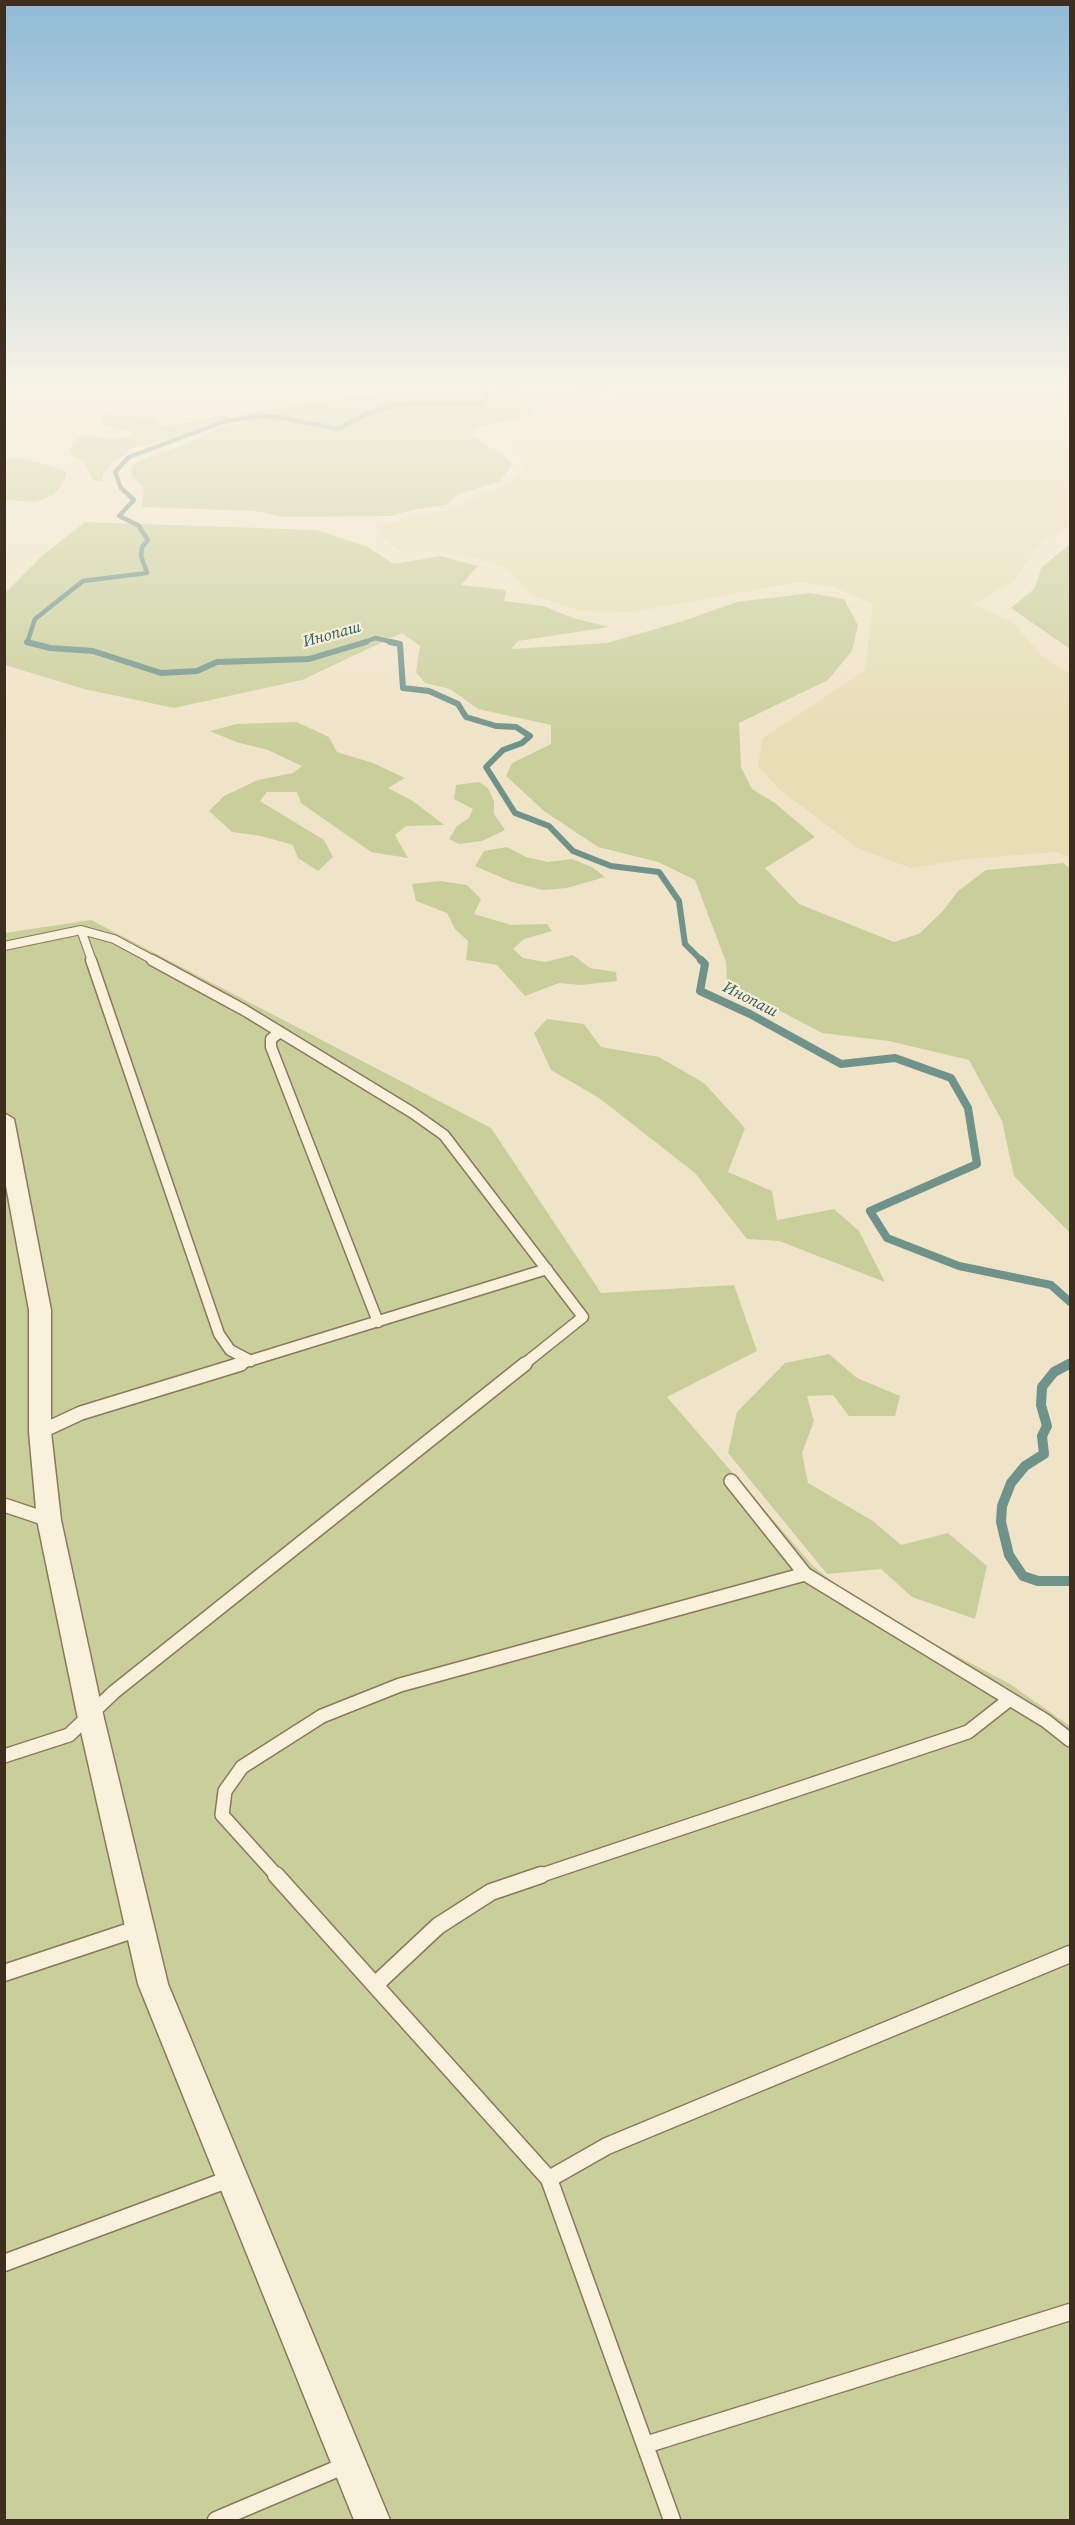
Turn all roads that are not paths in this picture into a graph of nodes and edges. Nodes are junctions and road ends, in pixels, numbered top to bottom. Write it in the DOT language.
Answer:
graph roads {
  1 [pos="81,930"];
  2 [pos="4,946"];
  3 [pos="280,1032"];
  4 [pos="6,1130"];
  5 [pos="547,1269"];
  6 [pos="378,1322"];
  7 [pos="251,1361"];
  8 [pos="40,1432"];
  9 [pos="731,1481"];
  10 [pos="4,1505"];
  11 [pos="49,1520"];
  12 [pos="805,1574"];
  13 [pos="1010,1699"];
  14 [pos="90,1714"];
  15 [pos="1071,1740"];
  16 [pos="4,1756"];
  17 [pos="139,1928"];
  18 [pos="1071,1954"];
  19 [pos="4,1973"];
  20 [pos="375,1985"];
  21 [pos="232,2177"];
  22 [pos="549,2179"];
  23 [pos="4,2263"];
  24 [pos="1071,2312"];
  25 [pos="645,2445"];
  26 [pos="347,2465"];
  27 [pos="216,2520"];
  28 [pos="372,2520"];
  29 [pos="672,2520"];
  1 -- 2 [label="lane"];
  1 -- 3 [label="lane"];
  1 -- 7 [label="lane"];
  3 -- 5 [label="lane"];
  3 -- 6 [label="lane"];
  4 -- 8 [label="street"];
  5 -- 6 [label="lane"];
  5 -- 14 [label="lane"];
  6 -- 7 [label="lane"];
  7 -- 8 [label="lane"];
  8 -- 11 [label="street"];
  9 -- 12 [label="lane"];
  10 -- 11 [label="lane"];
  11 -- 14 [label="street"];
  12 -- 13 [label="lane"];
  12 -- 20 [label="lane"];
  13 -- 15 [label="lane"];
  13 -- 20 [label="lane"];
  14 -- 16 [label="lane"];
  14 -- 17 [label="street"];
  17 -- 19 [label="lane"];
  17 -- 21 [label="street"];
  18 -- 22 [label="lane"];
  20 -- 22 [label="lane"];
  21 -- 23 [label="lane"];
  21 -- 26 [label="street"];
  22 -- 25 [label="lane"];
  24 -- 25 [label="lane"];
  25 -- 29 [label="lane"];
  26 -- 27 [label="lane"];
  26 -- 28 [label="street"];
}
